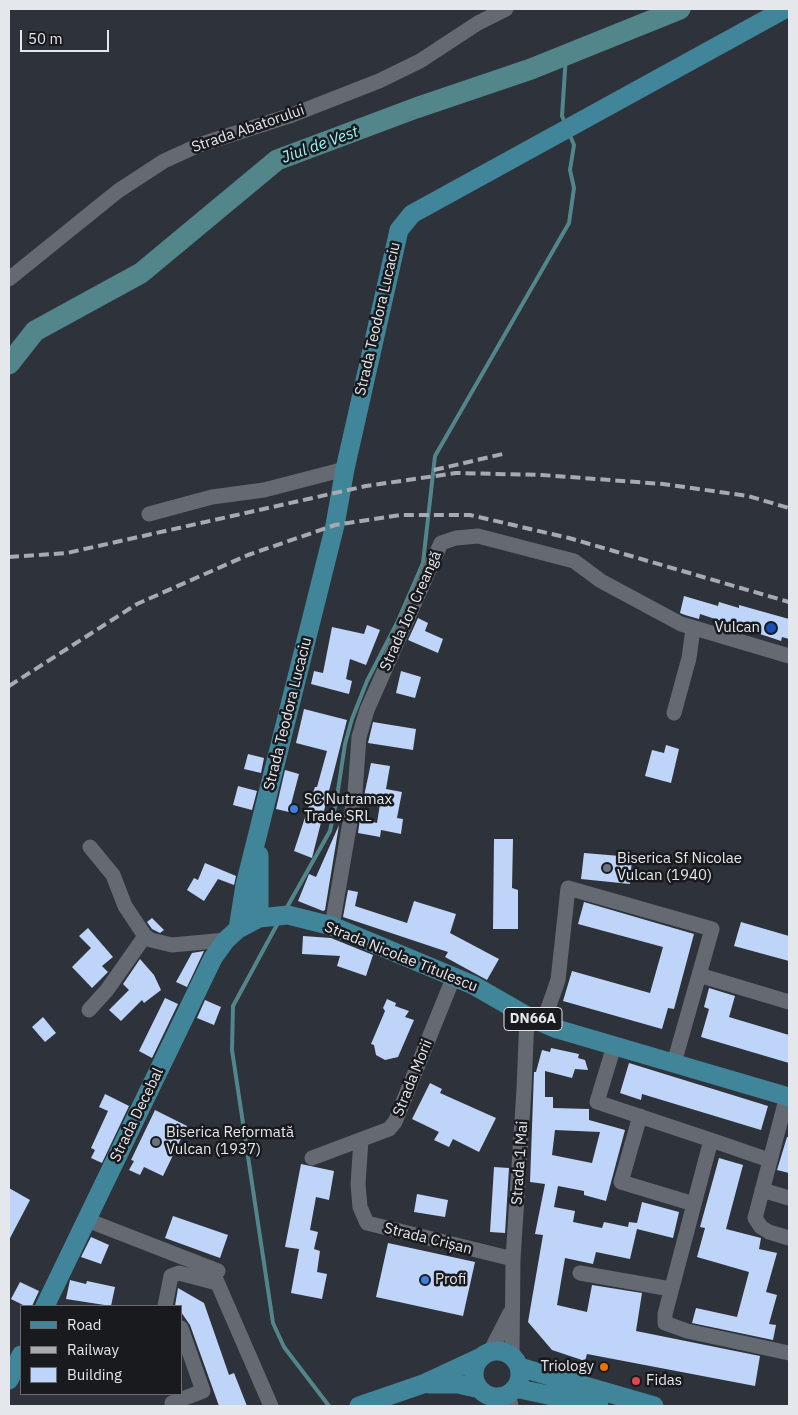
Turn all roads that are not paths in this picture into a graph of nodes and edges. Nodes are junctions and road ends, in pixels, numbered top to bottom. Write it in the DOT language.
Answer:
graph roads {
  1 [pos="506,9"];
  2 [pos="785,9"];
  3 [pos="9,279"];
  4 [pos="345,469"];
  5 [pos="149,514"];
  6 [pos="693,629"];
  7 [pos="789,656"];
  8 [pos="674,713"];
  9 [pos="257,844"];
  10 [pos="90,847"];
  11 [pos="275,916"];
  12 [pos="332,926"];
  13 [pos="232,935"];
  14 [pos="145,936"];
  15 [pos="699,975"];
  16 [pos="454,976"];
  17 [pos="789,1002"];
  18 [pos="89,1010"];
  19 [pos="535,1020"];
  20 [pos="614,1046"];
  21 [pos="674,1063"];
  22 [pos="788,1096"];
  23 [pos="640,1116"];
  24 [pos="361,1140"];
  25 [pos="711,1140"];
  26 [pos="312,1158"];
  27 [pos="769,1160"];
  28 [pos="762,1190"];
  29 [pos="789,1198"];
  30 [pos="694,1204"];
  31 [pos="87,1220"];
  32 [pos="789,1238"];
  33 [pos="513,1259"];
  34 [pos="215,1274"];
  35 [pos="580,1274"];
  36 [pos="671,1289"];
  37 [pos="45,1305"];
  38 [pos="165,1305"];
  39 [pos="511,1309"];
  40 [pos="182,1331"];
  41 [pos="789,1350"];
  42 [pos="486,1354"];
  43 [pos="20,1357"];
  44 [pos="515,1362"];
  45 [pos="9,1380"];
  46 [pos="423,1384"];
  47 [pos="500,1396"];
  48 [pos="170,1405"];
  49 [pos="271,1406"];
  50 [pos="359,1406"];
  51 [pos="599,1406"];
  52 [pos="654,1406"];
  1 -- 3 [label="street, Strada Abatorului"];
  2 -- 4 [label="main road, Strada Teodora Lucaciu"];
  4 -- 5 [label="street"];
  4 -- 9 [label="main road, Strada Teodora Lucaciu"];
  6 -- 7 [label="street, Strada Ion Creangă"];
  6 -- 8 [label="street"];
  6 -- 12 [label="street, Strada Ion Creangă"];
  9 -- 11 [label="main road, Strada Teodora Lucaciu"];
  9 -- 13 [label="main road, Strada Teodora Lucaciu"];
  10 -- 14 [label="street"];
  11 -- 12 [label="main road, Strada Nicolae Titulescu / DN66A"];
  11 -- 13 [label="main road"];
  12 -- 16 [label="main road, Strada Nicolae Titulescu / DN66A"];
  13 -- 14 [label="street"];
  13 -- 31 [label="main road, Strada Decebal"];
  14 -- 18 [label="street"];
  15 -- 17 [label="street"];
  15 -- 19 [label="street, Strada 1 Mai"];
  15 -- 21 [label="street"];
  16 -- 19 [label="main road, Strada Nicolae Titulescu / DN66A"];
  16 -- 24 [label="street, Strada Morii"];
  19 -- 20 [label="main road, Strada Nicolae Titulescu / DN66A"];
  19 -- 33 [label="street, Strada 1 Mai"];
  20 -- 21 [label="main road, Strada Nicolae Titulescu / DN66A"];
  20 -- 23 [label="street"];
  21 -- 22 [label="main road, Strada Nicolae Titulescu / DN66A"];
  22 -- 27 [label="street"];
  23 -- 25 [label="street"];
  23 -- 30 [label="street"];
  24 -- 26 [label="street, Strada Morii"];
  24 -- 33 [label="street, Strada Crișan"];
  25 -- 27 [label="street"];
  25 -- 30 [label="street"];
  27 -- 28 [label="street"];
  28 -- 29 [label="street"];
  28 -- 32 [label="street"];
  30 -- 36 [label="street"];
  31 -- 34 [label="street"];
  31 -- 37 [label="main road, Strada Decebal"];
  33 -- 39 [label="street, Strada 1 Mai"];
  34 -- 38 [label="street"];
  34 -- 49 [label="street"];
  35 -- 36 [label="street"];
  36 -- 41 [label="street"];
  39 -- 42 [label="street, Strada 1 Mai"];
  39 -- 44 [label="street, Strada 1 Mai"];
  40 -- 48 [label="street"];
  42 -- 44 [label="main road"];
  42 -- 46 [label="main road"];
  42 -- 47 [label="main road"];
  43 -- 45 [label="main road"];
  44 -- 47 [label="main road"];
  44 -- 52 [label="main road"];
  46 -- 47 [label="main road"];
  46 -- 50 [label="main road"];
  47 -- 51 [label="main road"];
}
